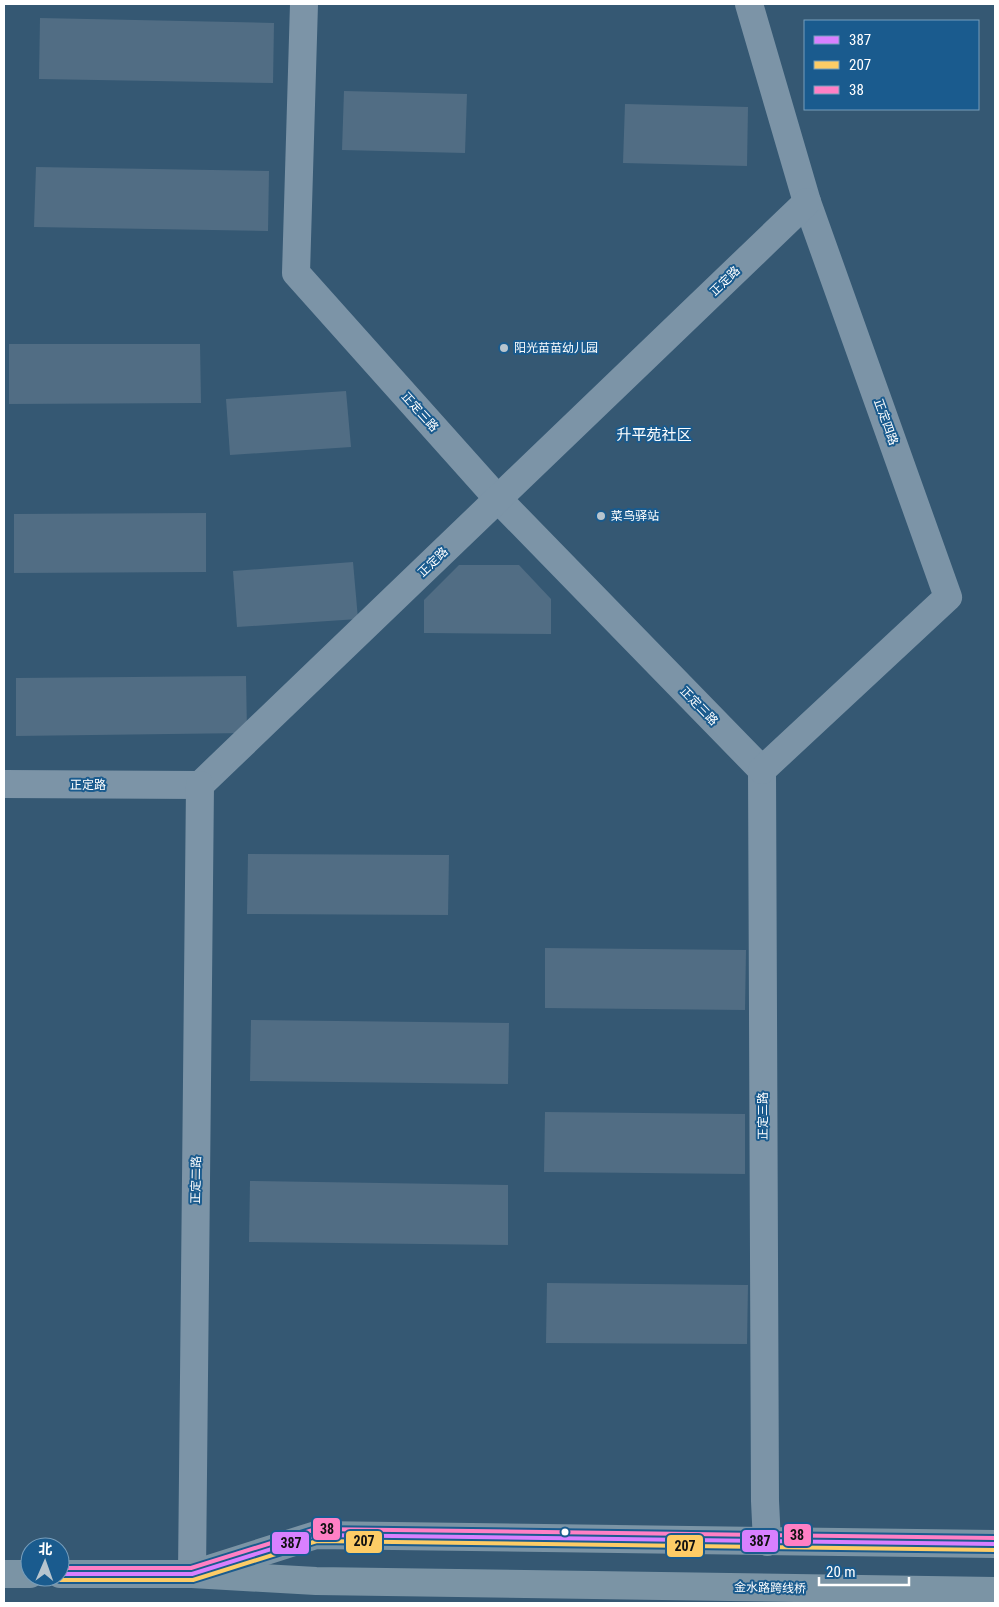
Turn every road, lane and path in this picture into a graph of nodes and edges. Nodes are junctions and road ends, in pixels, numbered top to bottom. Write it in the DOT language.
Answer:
graph roads {
  1 [pos="304,4"];
  2 [pos="749,4"];
  3 [pos="807,202"];
  4 [pos="498,499"];
  5 [pos="762,770"];
  6 [pos="4,784"];
  7 [pos="200,785"];
  8 [pos="767,1542"];
  9 [pos="995,1544"];
  10 [pos="4,1574"];
  11 [pos="20,1574"];
  12 [pos="70,1574"];
  13 [pos="192,1574"];
  14 [pos="995,1591"];
  1 -- 4 [label="street, 正定三路"];
  2 -- 3 [label="street, 正定四路"];
  3 -- 4 [label="street, 正定路"];
  3 -- 5 [label="street, 正定四路"];
  4 -- 5 [label="street, 正定三路"];
  4 -- 7 [label="street, 正定路"];
  5 -- 8 [label="street, 正定三路"];
  6 -- 7 [label="street, 正定路"];
  7 -- 13 [label="street, 正定二路"];
  8 -- 9 [label="main road"];
  8 -- 13 [label="main road"];
  10 -- 11 [label="main road"];
  12 -- 13 [label="main road"];
  13 -- 14 [label="main road, 金水路跨线桥"];
}
